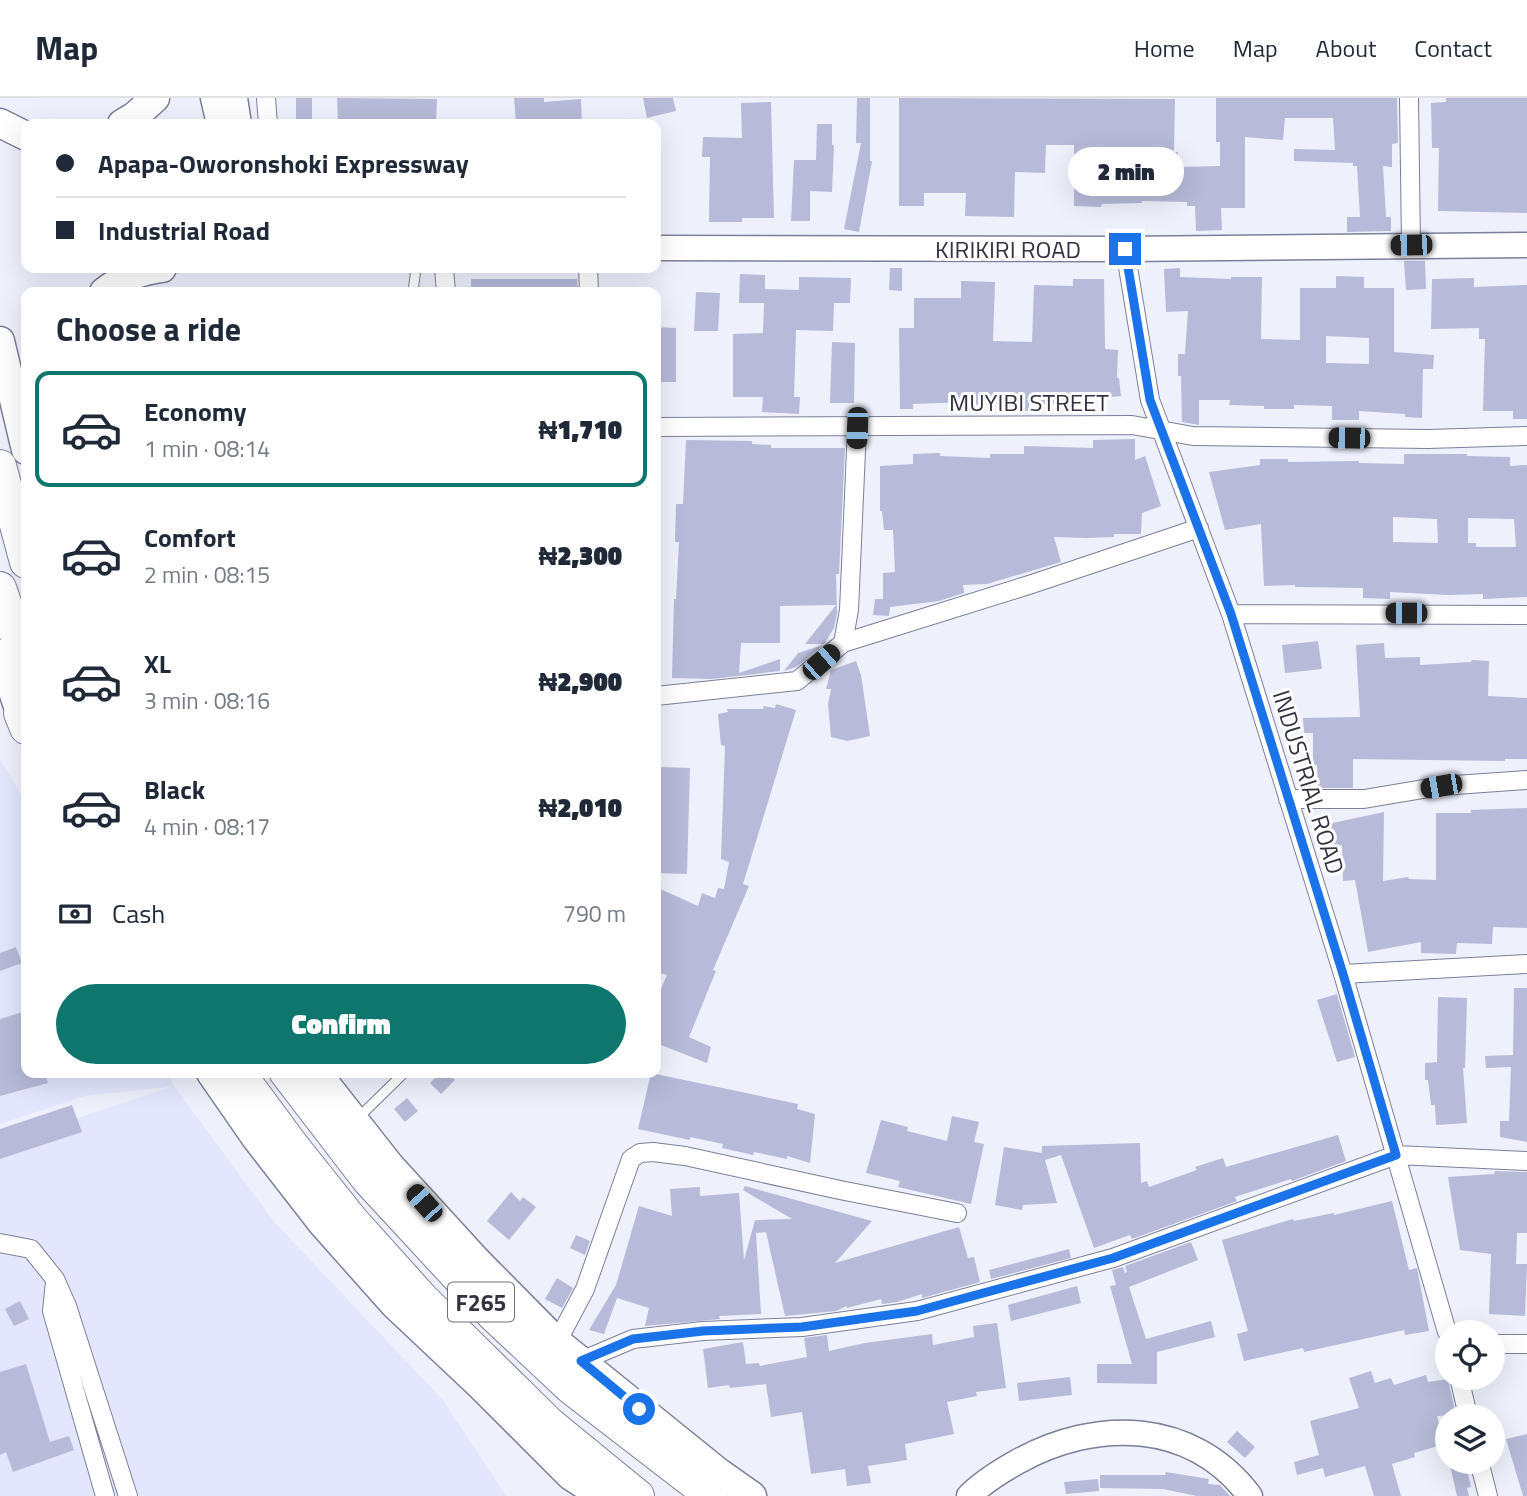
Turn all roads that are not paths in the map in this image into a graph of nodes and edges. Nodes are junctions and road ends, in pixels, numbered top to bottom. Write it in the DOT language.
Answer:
graph roads {
  1 [pos="155,98"];
  2 [pos="213,98"];
  3 [pos="235,98"];
  4 [pos="266,98"];
  5 [pos="1409,98"];
  6 [pos="130,119"];
  7 [pos="218,119"];
  8 [pos="238,119"];
  9 [pos="268,119"];
  10 [pos="0,123"];
  11 [pos="21,134"];
  12 [pos="1411,245"];
  13 [pos="1527,245"];
  14 [pos="661,248"];
  15 [pos="1125,249"];
  16 [pos="139,273"];
  17 [pos="111,287"];
  18 [pos="0,341"];
  19 [pos="661,427"];
  20 [pos="857,428"];
  21 [pos="21,429"];
  22 [pos="1162,430"];
  23 [pos="1527,436"];
  24 [pos="0,466"];
  25 [pos="1199,528"];
  26 [pos="21,544"];
  27 [pos="0,588"];
  28 [pos="1231,614"];
  29 [pos="1527,615"];
  30 [pos="5,620"];
  31 [pos="844,643"];
  32 [pos="0,654"];
  33 [pos="21,654"];
  34 [pos="661,695"];
  35 [pos="21,714"];
  36 [pos="1527,780"];
  37 [pos="1288,799"];
  38 [pos="1527,964"];
  39 [pos="1343,974"];
  40 [pos="214,1078"];
  41 [pos="243,1078"];
  42 [pos="290,1078"];
  43 [pos="321,1078"];
  44 [pos="399,1078"];
  45 [pos="354,1122"];
  46 [pos="1396,1155"];
  47 [pos="1527,1161"];
  48 [pos="957,1213"];
  49 [pos="0,1243"];
  50 [pos="55,1279"];
  51 [pos="1444,1320"];
  52 [pos="556,1342"];
  53 [pos="1505,1344"];
  54 [pos="1527,1344"];
  55 [pos="581,1361"];
  56 [pos="486,1377"];
  57 [pos="544,1433"];
  58 [pos="1482,1474"];
  59 [pos="579,1486"];
  60 [pos="105,1496"];
  61 [pos="128,1496"];
  62 [pos="602,1496"];
  63 [pos="638,1496"];
  64 [pos="711,1496"];
  65 [pos="752,1496"];
  66 [pos="969,1496"];
  67 [pos="1250,1496"];
  68 [pos="1488,1496"];
  1 -- 6 [label="main road"];
  2 -- 7 [label="main road"];
  3 -- 8 [label="main road"];
  4 -- 9 [label="street"];
  5 -- 12 [label="street"];
  10 -- 11 [label="main road"];
  12 -- 13 [label="main road, KIRIKIRI ROAD"];
  12 -- 15 [label="main road, KIRIKIRI ROAD"];
  14 -- 15 [label="main road, KIRIKIRI ROAD"];
  15 -- 22 [label="street, INDUSTRIAL ROAD"];
  16 -- 17 [label="main road"];
  18 -- 21 [label="main road"];
  19 -- 20 [label="street, MUYIBI STREET"];
  20 -- 22 [label="street, MUYIBI STREET"];
  20 -- 31 [label="street"];
  22 -- 23 [label="street, MUYIBI STREET"];
  22 -- 25 [label="street, INDUSTRIAL ROAD"];
  24 -- 26 [label="highway"];
  25 -- 28 [label="street, INDUSTRIAL ROAD"];
  25 -- 31 [label="street"];
  27 -- 30 [label="highway"];
  28 -- 29 [label="street"];
  28 -- 37 [label="street, INDUSTRIAL ROAD"];
  30 -- 33 [label="highway"];
  31 -- 34 [label="street"];
  32 -- 35 [label="main road"];
  36 -- 37 [label="street"];
  37 -- 39 [label="street, INDUSTRIAL ROAD"];
  38 -- 39 [label="street"];
  39 -- 46 [label="street, INDUSTRIAL ROAD"];
  40 -- 56 [label="main road"];
  41 -- 56 [label="highway, F265"];
  42 -- 64 [label="highway, F265"];
  43 -- 45 [label="main road"];
  44 -- 45 [label="lane"];
  45 -- 52 [label="main road"];
  46 -- 47 [label="street"];
  46 -- 51 [label="street, INDUSTRIAL ROAD"];
  46 -- 55 [label="street"];
  48 -- 52 [label="street"];
  49 -- 50 [label="street"];
  50 -- 60 [label="street"];
  50 -- 61 [label="street"];
  52 -- 55 [label="main road"];
  53 -- 54 [label="street"];
  55 -- 65 [label="main road"];
  56 -- 57 [label="highway, F265"];
  56 -- 57 [label="highway"];
  57 -- 59 [label="main road"];
  57 -- 63 [label="highway, F265"];
  58 -- 68 [label="street"];
  59 -- 62 [label="main road"];
  66 -- 67 [label="main road"];
}
